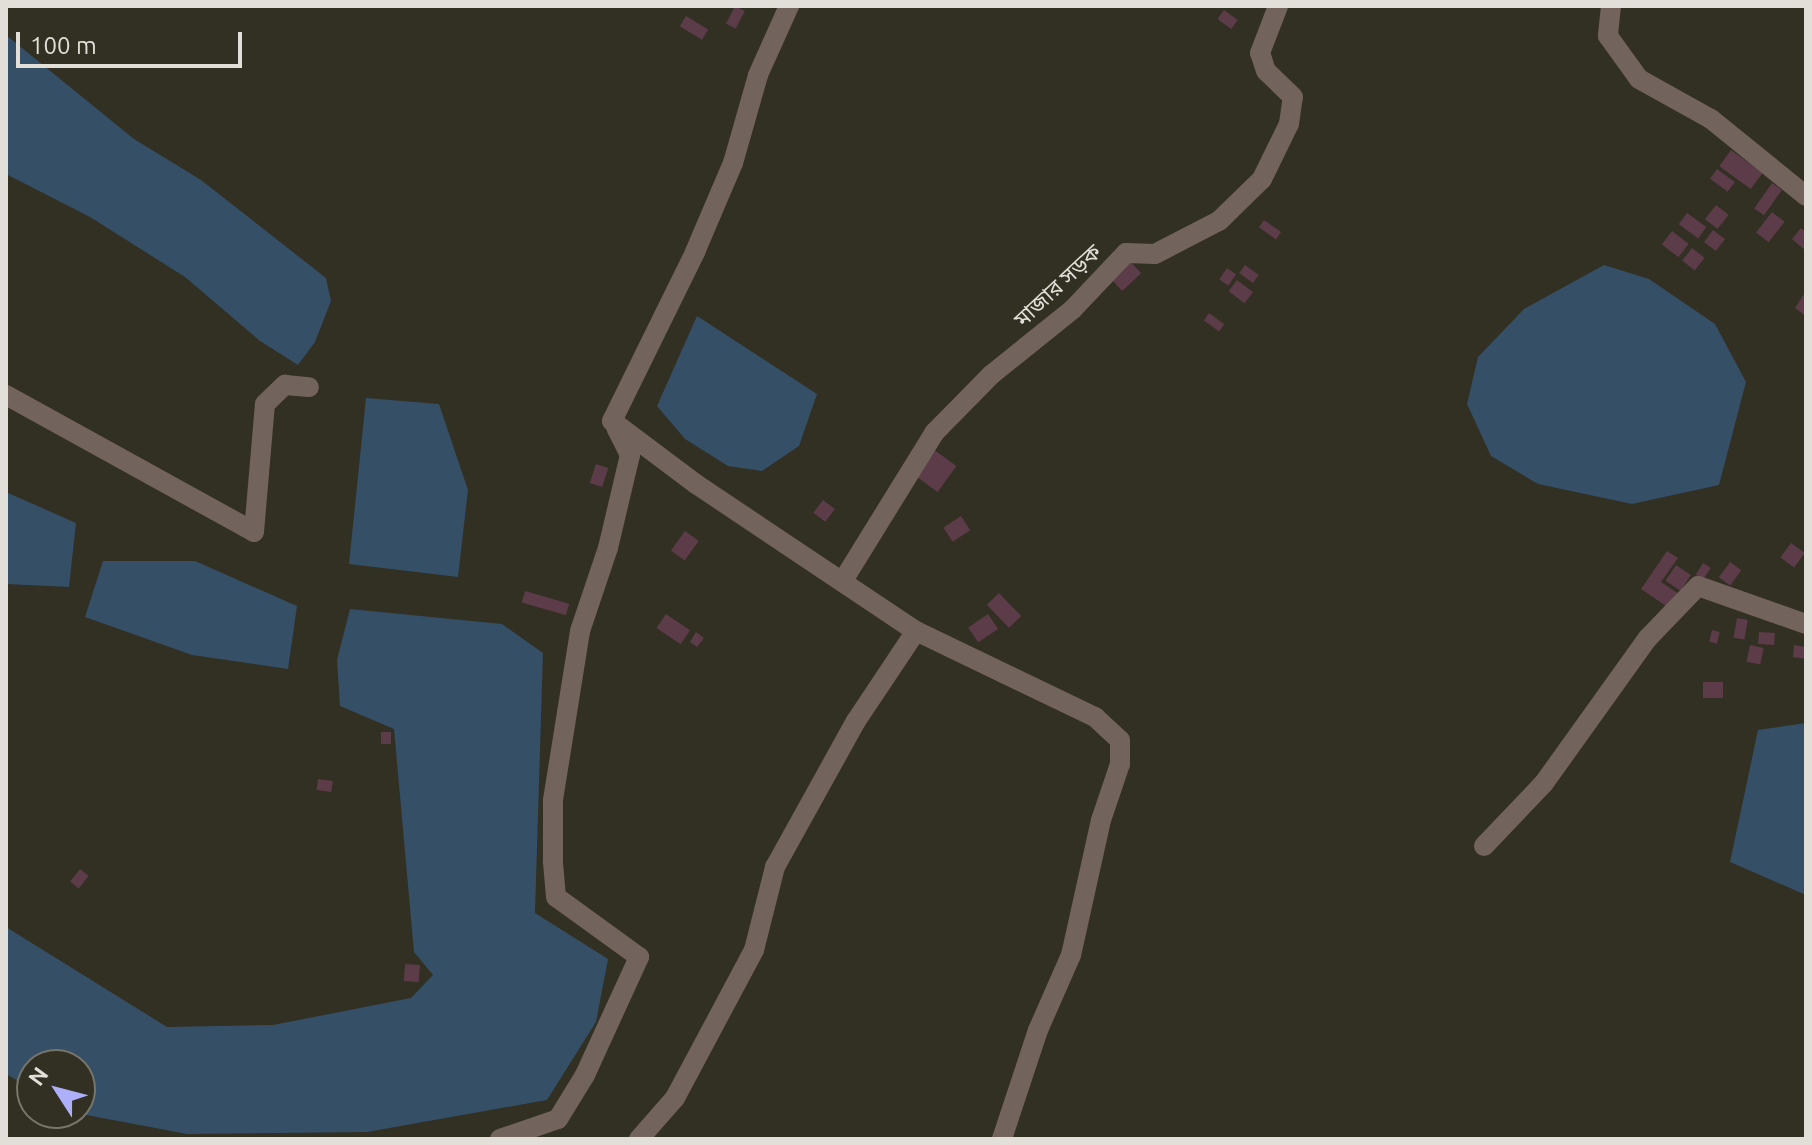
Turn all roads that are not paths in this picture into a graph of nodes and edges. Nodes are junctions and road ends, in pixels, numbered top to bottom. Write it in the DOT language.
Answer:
graph roads {
  1 [pos="789,6"];
  2 [pos="1278,6"];
  3 [pos="1611,6"];
  4 [pos="1806,196"];
  5 [pos="309,387"];
  6 [pos="6,395"];
  7 [pos="612,421"];
  8 [pos="844,579"];
  9 [pos="1806,624"];
  10 [pos="916,631"];
  11 [pos="1484,846"];
  12 [pos="500,1139"];
  13 [pos="639,1139"];
  14 [pos="1002,1139"];
  1 -- 7 [label="street"];
  2 -- 8 [label="street, মাজার সড়ক"];
  3 -- 4 [label="street"];
  5 -- 6 [label="street"];
  7 -- 8 [label="street"];
  7 -- 12 [label="street"];
  8 -- 10 [label="street"];
  9 -- 11 [label="street"];
  10 -- 13 [label="street"];
  10 -- 14 [label="street"];
}
